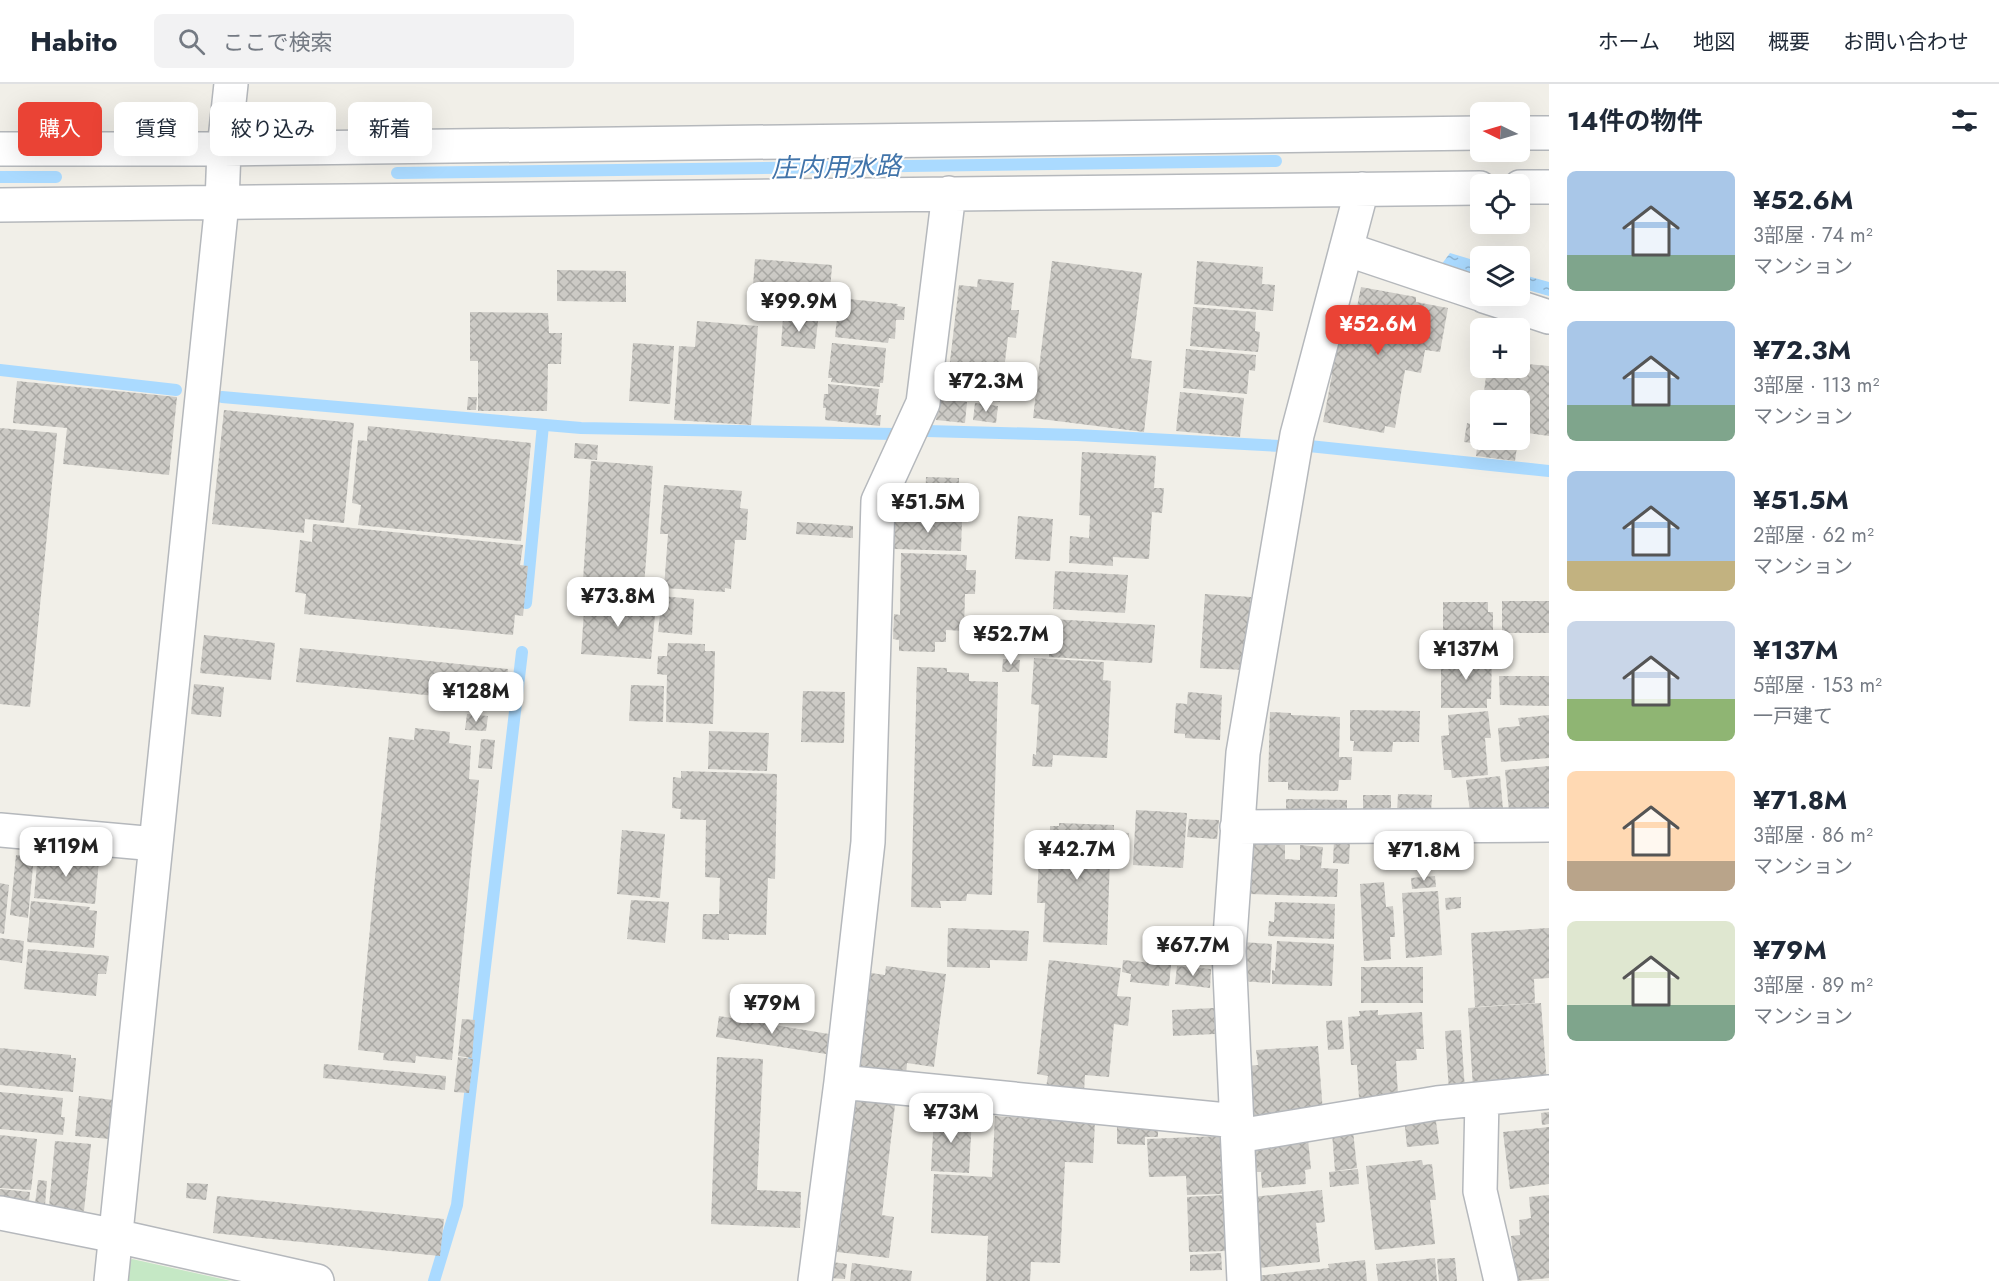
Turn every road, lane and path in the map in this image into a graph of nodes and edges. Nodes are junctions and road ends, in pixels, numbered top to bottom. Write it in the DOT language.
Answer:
graph roads {
  1 [pos="231,84"];
  2 [pos="229,102"];
  3 [pos="1530,133"];
  4 [pos="1549,133"];
  5 [pos="1470,134"];
  6 [pos="336,148"];
  7 [pos="0,149"];
  8 [pos="210,149"];
  9 [pos="224,156"];
  10 [pos="1530,187"];
  11 [pos="1549,187"];
  12 [pos="1470,188"];
  13 [pos="1362,189"];
  14 [pos="949,193"];
  15 [pos="222,203"];
  16 [pos="0,205"];
  17 [pos="1346,249"];
  18 [pos="1470,291"];
  19 [pos="1516,306"];
  20 [pos="1549,317"];
  21 [pos="1549,825"];
  22 [pos="1238,827"];
  23 [pos="0,830"];
  24 [pos="156,844"];
  25 [pos="841,1082"];
  26 [pos="1549,1092"];
  27 [pos="1482,1099"];
  28 [pos="1237,1129"];
  29 [pos="0,1213"];
  30 [pos="116,1236"];
  31 [pos="111,1281"];
  32 [pos="318,1281"];
  33 [pos="815,1281"];
  34 [pos="1244,1281"];
  35 [pos="1501,1281"];
  1 -- 2 [label="street"];
  3 -- 4 [label="street"];
  5 -- 6 [label="street"];
  7 -- 8 [label="street"];
  9 -- 15 [label="street"];
  10 -- 11 [label="street"];
  12 -- 13 [label="street"];
  13 -- 14 [label="street"];
  13 -- 17 [label="street"];
  14 -- 15 [label="street"];
  14 -- 25 [label="street"];
  15 -- 16 [label="street"];
  15 -- 24 [label="street"];
  17 -- 18 [label="street"];
  17 -- 22 [label="street"];
  19 -- 20 [label="street"];
  21 -- 22 [label="street"];
  22 -- 28 [label="street"];
  23 -- 24 [label="street"];
  24 -- 30 [label="street"];
  25 -- 28 [label="street"];
  25 -- 33 [label="street"];
  26 -- 27 [label="street"];
  27 -- 28 [label="street"];
  27 -- 35 [label="street"];
  28 -- 34 [label="street"];
  29 -- 30 [label="street"];
  30 -- 31 [label="street"];
  30 -- 32 [label="street"];
}
